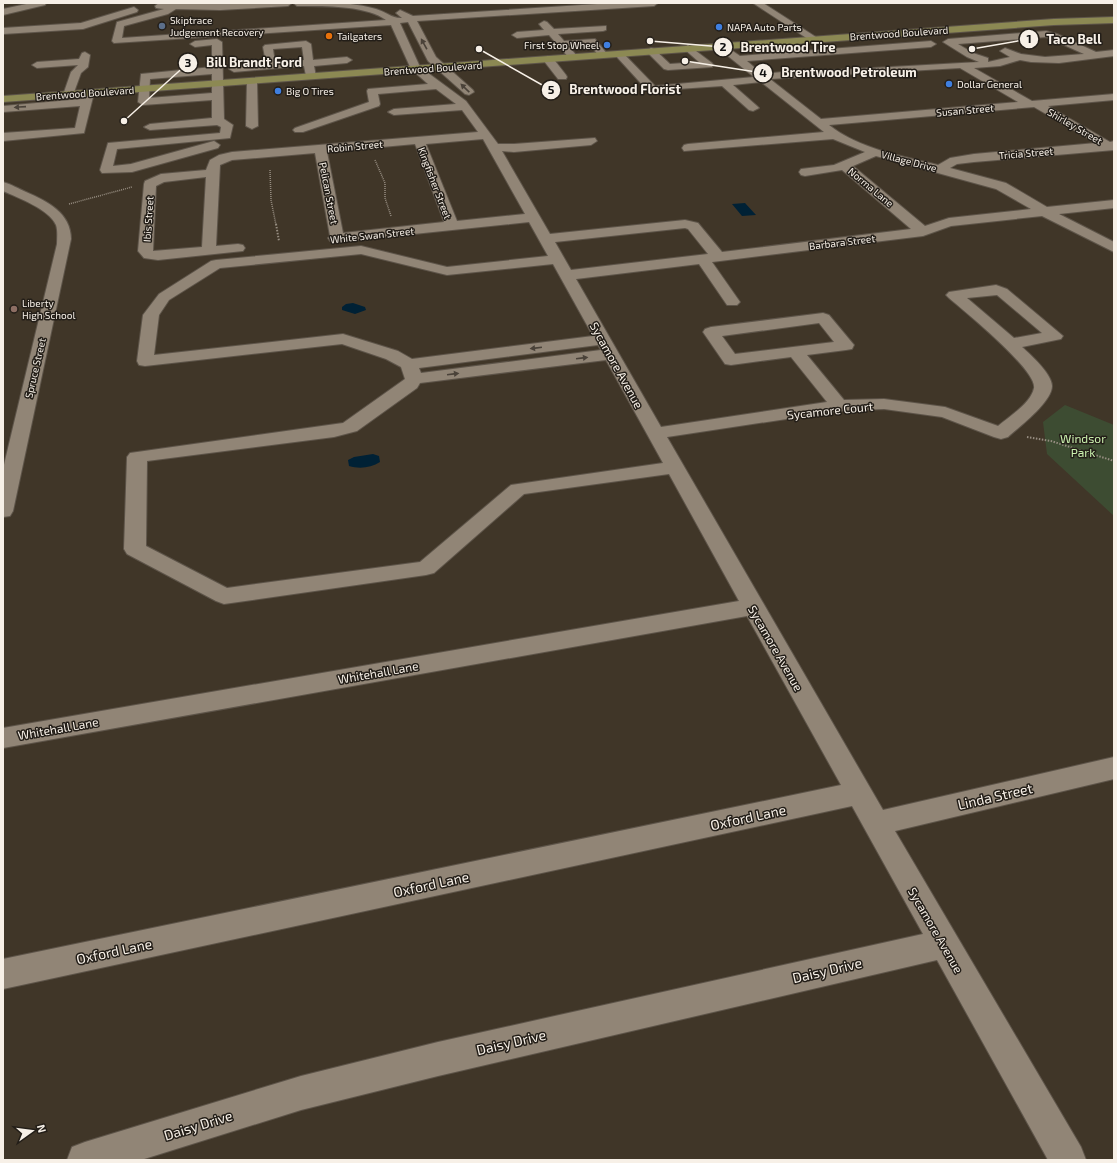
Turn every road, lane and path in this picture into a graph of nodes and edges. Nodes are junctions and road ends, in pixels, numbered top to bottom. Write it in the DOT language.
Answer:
graph roads {
  1 [pos="19,3"];
  2 [pos="42,3"];
  3 [pos="297,3"];
  4 [pos="363,3"];
  5 [pos="470,3"];
  6 [pos="654,3"];
  7 [pos="757,3"];
  8 [pos="144,5"];
  9 [pos="210,5"];
  10 [pos="584,5"];
  11 [pos="3,7"];
  12 [pos="173,7"];
  13 [pos="290,9"];
  14 [pos="532,11"];
  15 [pos="3,12"];
  16 [pos="478,14"];
  17 [pos="1114,14"];
  18 [pos="411,19"];
  19 [pos="1114,20"];
  20 [pos="394,22"];
  21 [pos="1054,22"];
  22 [pos="206,27"];
  23 [pos="603,28"];
  24 [pos="294,30"];
  25 [pos="1072,30"];
  26 [pos="551,32"];
  27 [pos="911,32"];
  28 [pos="1041,34"];
  29 [pos="517,35"];
  30 [pos="4,36"];
  31 [pos="982,38"];
  32 [pos="814,39"];
  33 [pos="561,44"];
  34 [pos="1100,44"];
  35 [pos="721,46"];
  36 [pos="142,48"];
  37 [pos="688,48"];
  38 [pos="1114,50"];
  39 [pos="651,51"];
  40 [pos="619,54"];
  41 [pos="1114,54"];
  42 [pos="603,55"];
  43 [pos="1045,55"];
  44 [pos="1094,55"];
  45 [pos="780,56"];
  46 [pos="949,56"];
  47 [pos="573,57"];
  48 [pos="1018,57"];
  49 [pos="548,59"];
  50 [pos="347,60"];
  51 [pos="731,62"];
  52 [pos="309,63"];
  53 [pos="962,64"];
  54 [pos="1001,64"];
  55 [pos="37,65"];
  56 [pos="154,65"];
  57 [pos="708,65"];
  58 [pos="218,66"];
  59 [pos="271,66"];
  60 [pos="441,67"];
  61 [pos="234,69"];
  62 [pos="416,69"];
  63 [pos="375,72"];
  64 [pos="804,72"];
  65 [pos="312,76"];
  66 [pos="562,77"];
  67 [pos="761,78"];
  68 [pos="252,81"];
  69 [pos="725,82"];
  70 [pos="218,83"];
  71 [pos="440,86"];
  72 [pos="144,89"];
  73 [pos="372,91"];
  74 [pos="68,94"];
  75 [pos="218,96"];
  76 [pos="1016,97"];
  77 [pos="1114,97"];
  78 [pos="475,98"];
  79 [pos="3,99"];
  80 [pos="87,102"];
  81 [pos="1032,104"];
  82 [pos="464,107"];
  83 [pos="753,108"];
  84 [pos="3,109"];
  85 [pos="481,109"];
  86 [pos="394,112"];
  87 [pos="806,114"];
  88 [pos="218,116"];
  89 [pos="3,118"];
  90 [pos="152,121"];
  91 [pos="817,123"];
  92 [pos="252,126"];
  93 [pos="299,130"];
  94 [pos="834,135"];
  95 [pos="3,137"];
  96 [pos="419,140"];
  97 [pos="490,141"];
  98 [pos="591,141"];
  99 [pos="372,144"];
  100 [pos="214,145"];
  101 [pos="1112,146"];
  102 [pos="688,148"];
  103 [pos="320,149"];
  104 [pos="875,152"];
  105 [pos="271,153"];
  106 [pos="844,165"];
  107 [pos="940,169"];
  108 [pos="805,172"];
  109 [pos="212,173"];
  110 [pos="3,186"];
  111 [pos="1114,204"];
  112 [pos="1045,212"];
  113 [pos="534,217"];
  114 [pos="452,226"];
  115 [pos="396,232"];
  116 [pos="923,232"];
  117 [pos="337,238"];
  118 [pos="323,240"];
  119 [pos="279,244"];
  120 [pos="1114,248"];
  121 [pos="209,251"];
  122 [pos="557,258"];
  123 [pos="719,258"];
  124 [pos="703,260"];
  125 [pos="732,302"];
  126 [pos="1010,344"];
  127 [pos="606,347"];
  128 [pos="796,352"];
  129 [pos="411,371"];
  130 [pos="839,406"];
  131 [pos="656,433"];
  132 [pos="1000,433"];
  133 [pos="1114,461"];
  134 [pos="674,466"];
  135 [pos="3,511"];
  136 [pos="752,607"];
  137 [pos="3,738"];
  138 [pos="1111,773"];
  139 [pos="858,793"];
  140 [pos="875,824"];
  141 [pos="943,944"];
  142 [pos="3,974"];
  143 [pos="85,1160"];
  144 [pos="1068,1160"];
  1 -- 11 [label="street"];
  2 -- 15 [label="street"];
  3 -- 20 [label="street"];
  4 -- 18 [label="street"];
  5 -- 16 [label="street"];
  6 -- 10 [label="street"];
  7 -- 32 [label="street"];
  8 -- 12 [label="street"];
  8 -- 30 [label="street"];
  9 -- 12 [label="street"];
  9 -- 13 [label="street"];
  9 -- 22 [label="street"];
  10 -- 14 [label="street"];
  12 -- 22 [label="street"];
  13 -- 24 [label="street"];
  14 -- 16 [label="street"];
  14 -- 26 [label="street"];
  16 -- 18 [label="street"];
  17 -- 21 [label="main road, Brentwood Boulevard"];
  18 -- 20 [label="street"];
  60 -- 18 [label="street, one-way"];
  19 -- 21 [label="main road, Brentwood Boulevard"];
  20 -- 24 [label="street"];
  20 -- 62 [label="street, Sycamore Avenue"];
  21 -- 25 [label="street"];
  21 -- 27 [label="main road, Brentwood Boulevard"];
  22 -- 24 [label="street"];
  23 -- 26 [label="street"];
  26 -- 29 [label="street"];
  26 -- 33 [label="street"];
  27 -- 32 [label="main road, Brentwood Boulevard"];
  27 -- 45 [label="street"];
  28 -- 31 [label="street"];
  28 -- 43 [label="street"];
  28 -- 44 [label="street"];
  31 -- 48 [label="street"];
  31 -- 54 [label="street"];
  32 -- 35 [label="main road, Brentwood Boulevard"];
  33 -- 42 [label="street"];
  33 -- 47 [label="street"];
  34 -- 38 [label="street"];
  35 -- 37 [label="main road, Brentwood Boulevard"];
  35 -- 51 [label="street, Village Drive"];
  36 -- 58 [label="street"];
  37 -- 39 [label="main road, Brentwood Boulevard"];
  37 -- 57 [label="street"];
  39 -- 40 [label="main road, Brentwood Boulevard"];
  39 -- 57 [label="street"];
  40 -- 42 [label="main road, Brentwood Boulevard"];
  40 -- 69 [label="street"];
  41 -- 44 [label="street"];
  42 -- 47 [label="main road, Brentwood Boulevard"];
  44 -- 48 [label="street"];
  45 -- 51 [label="street"];
  45 -- 64 [label="street"];
  46 -- 53 [label="street, Shirley Street"];
  47 -- 49 [label="main road, Brentwood Boulevard"];
  48 -- 54 [label="street"];
  49 -- 60 [label="main road, Brentwood Boulevard"];
  49 -- 66 [label="street"];
  50 -- 52 [label="street"];
  51 -- 57 [label="street"];
  51 -- 67 [label="street, Village Drive"];
  52 -- 59 [label="street"];
  52 -- 59 [label="street"];
  52 -- 65 [label="street"];
  53 -- 54 [label="street"];
  53 -- 64 [label="street"];
  53 -- 76 [label="street, Shirley Street"];
  55 -- 74 [label="street"];
  56 -- 58 [label="street"];
  58 -- 70 [label="street"];
  58 -- 72 [label="street"];
  59 -- 61 [label="street"];
  60 -- 62 [label="main road, Brentwood Boulevard"];
  78 -- 60 [label="street, one-way"];
  62 -- 63 [label="main road, Brentwood Boulevard"];
  62 -- 71 [label="street, Sycamore Avenue"];
  63 -- 65 [label="main road, Brentwood Boulevard"];
  63 -- 73 [label="street"];
  64 -- 67 [label="street"];
  65 -- 68 [label="main road, Brentwood Boulevard"];
  67 -- 69 [label="street"];
  67 -- 87 [label="street, Village Drive"];
  68 -- 70 [label="main road, Brentwood Boulevard"];
  68 -- 92 [label="street"];
  69 -- 83 [label="street"];
  70 -- 72 [label="main road, Brentwood Boulevard"];
  70 -- 75 [label="street"];
  71 -- 73 [label="street"];
  71 -- 82 [label="street, Sycamore Avenue"];
  72 -- 75 [label="street"];
  72 -- 80 [label="main road, Brentwood Boulevard"];
  73 -- 93 [label="street"];
  74 -- 79 [label="main road, Brentwood Boulevard"];
  74 -- 80 [label="main road, Brentwood Boulevard"];
  75 -- 88 [label="street"];
  76 -- 81 [label="street, Shirley Street"];
  76 -- 87 [label="street"];
  77 -- 81 [label="street, Susan Street"];
  80 -- 84 [label="street, one-way"];
  80 -- 89 [label="street"];
  80 -- 95 [label="street"];
  81 -- 91 [label="street, Susan Street"];
  81 -- 101 [label="street, Shirley Street"];
  82 -- 86 [label="street"];
  82 -- 97 [label="street, Sycamore Avenue"];
  85 -- 97 [label="street, Sycamore Avenue"];
  87 -- 91 [label="street, Village Drive"];
  88 -- 90 [label="street"];
  88 -- 100 [label="street"];
  91 -- 94 [label="street, Village Drive"];
  94 -- 102 [label="street"];
  94 -- 104 [label="street, Village Drive"];
  96 -- 97 [label="street, Robin Street"];
  96 -- 99 [label="street, Robin Street"];
  96 -- 114 [label="street, Kingfisher Street"];
  97 -- 98 [label="street, Robin Street"];
  97 -- 113 [label="street, Sycamore Avenue"];
  99 -- 103 [label="street, Robin Street"];
  99 -- 115 [label="path"];
  101 -- 107 [label="street, Tricia Street"];
  103 -- 105 [label="street, Robin Street"];
  103 -- 117 [label="street, Pelican Street"];
  104 -- 106 [label="street, Norma Lane"];
  104 -- 107 [label="street, Village Drive"];
  105 -- 109 [label="street, Robin Street"];
  105 -- 119 [label="path"];
  106 -- 108 [label="street"];
  106 -- 116 [label="street, Norma Lane"];
  107 -- 112 [label="street, Village Drive"];
  109 -- 121 [label="street"];
  109 -- 121 [label="street, Ibis Street"];
  110 -- 135 [label="street, Spruce Street"];
  111 -- 112 [label="street, Barbara Street"];
  112 -- 116 [label="street, Barbara Street"];
  112 -- 120 [label="street, Village Drive"];
  113 -- 114 [label="street, White Swan Street"];
  113 -- 122 [label="street, Sycamore Avenue"];
  114 -- 115 [label="street, White Swan Street"];
  115 -- 117 [label="street, White Swan Street"];
  116 -- 123 [label="street, Barbara Street"];
  117 -- 118 [label="street, White Swan Street"];
  119 -- 121 [label="street"];
  122 -- 123 [label="street"];
  122 -- 124 [label="street, Barbara Street"];
  122 -- 127 [label="street, Sycamore Avenue"];
  122 -- 129 [label="street"];
  123 -- 124 [label="street, Barbara Street"];
  124 -- 125 [label="street"];
  126 -- 126 [label="street"];
  126 -- 132 [label="street"];
  127 -- 129 [label="street"];
  127 -- 131 [label="street, Sycamore Avenue"];
  128 -- 128 [label="street"];
  128 -- 130 [label="street"];
  129 -- 134 [label="street"];
  130 -- 131 [label="street, Sycamore Court"];
  130 -- 132 [label="street, Sycamore Court"];
  131 -- 134 [label="street, Sycamore Avenue"];
  132 -- 133 [label="path"];
  134 -- 136 [label="street, Sycamore Avenue"];
  136 -- 137 [label="street, Whitehall Lane"];
  136 -- 139 [label="street, Sycamore Avenue"];
  138 -- 140 [label="street, Linda Street"];
  139 -- 140 [label="street, Sycamore Avenue"];
  139 -- 142 [label="street, Oxford Lane"];
  140 -- 141 [label="street, Sycamore Avenue"];
  141 -- 143 [label="street, Daisy Drive"];
  141 -- 144 [label="street, Sycamore Avenue"];
}
